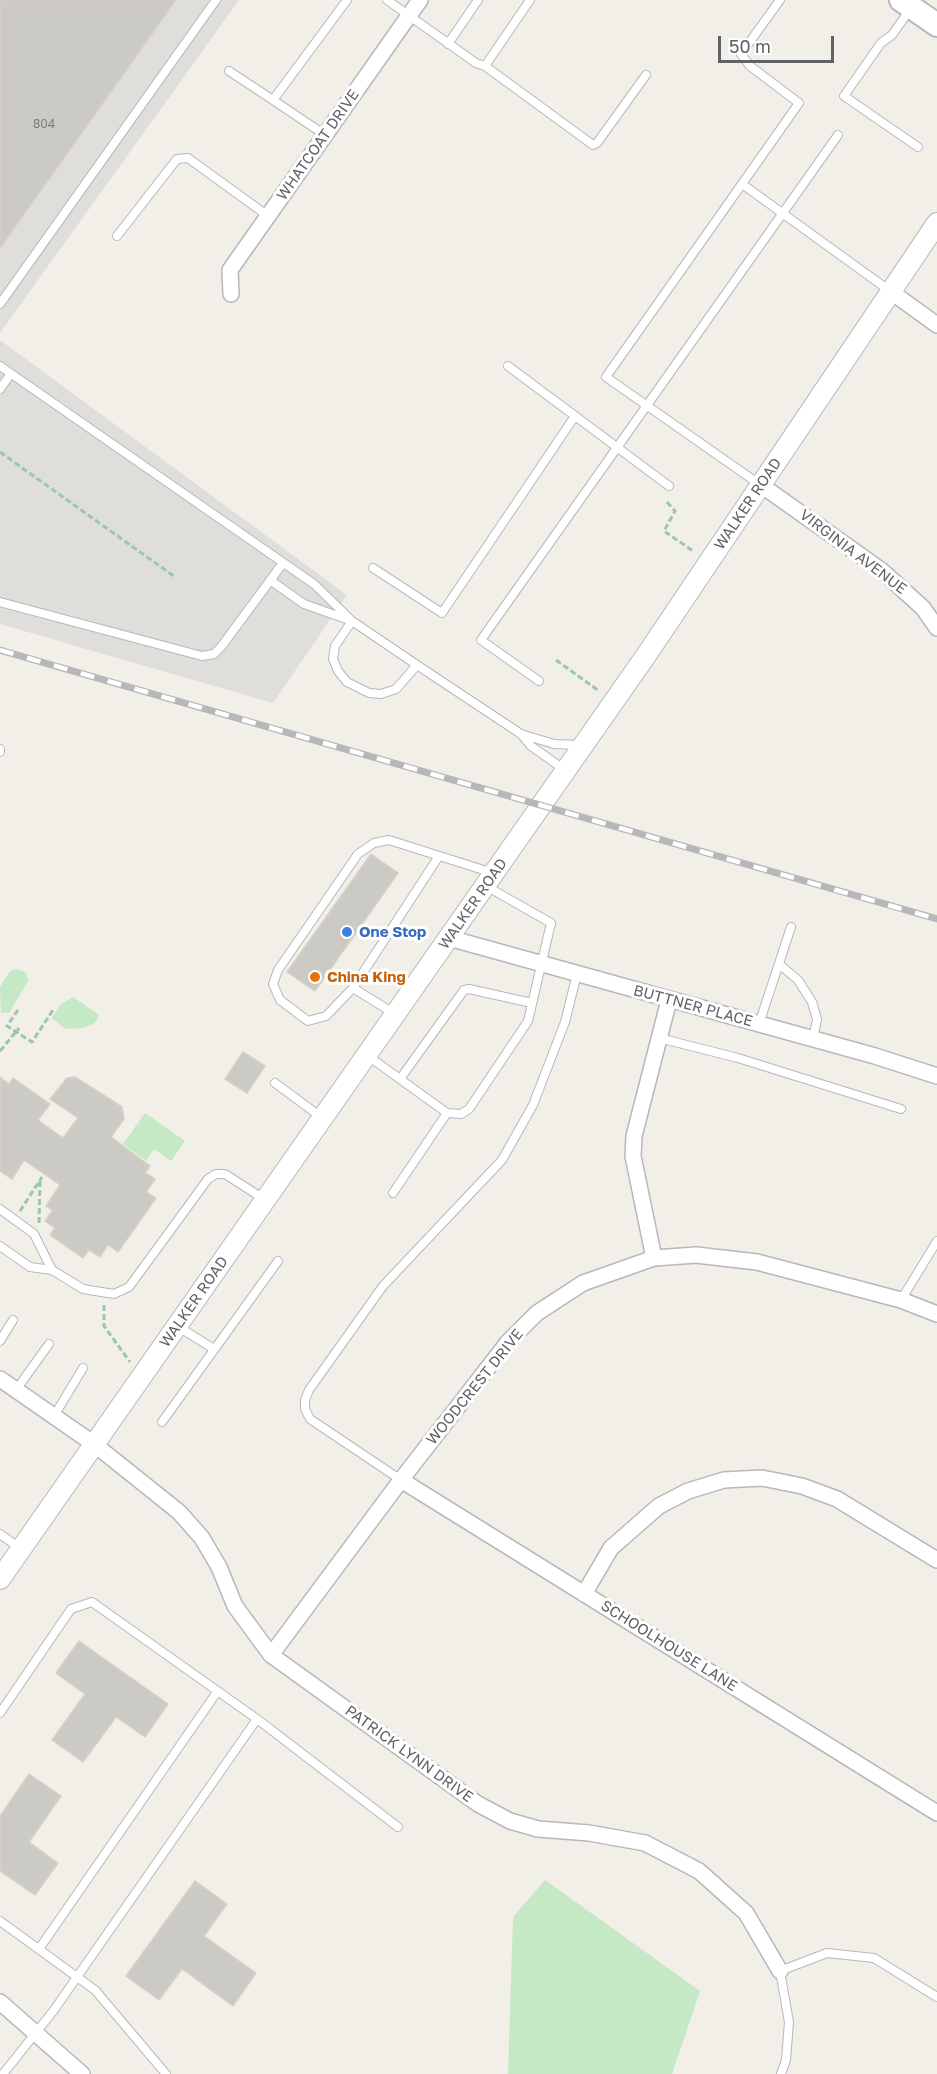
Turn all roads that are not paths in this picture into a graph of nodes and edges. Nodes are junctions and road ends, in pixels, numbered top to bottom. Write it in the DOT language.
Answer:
graph roads {
  1 [pos="216,0"];
  2 [pos="346,0"];
  3 [pos="387,0"];
  4 [pos="420,0"];
  5 [pos="478,0"];
  6 [pos="530,0"];
  7 [pos="780,0"];
  8 [pos="906,4"];
  9 [pos="409,16"];
  10 [pos="937,26"];
  11 [pos="448,44"];
  12 [pos="485,66"];
  13 [pos="229,71"];
  14 [pos="646,75"];
  15 [pos="273,100"];
  16 [pos="325,135"];
  17 [pos="838,135"];
  18 [pos="918,147"];
  19 [pos="742,184"];
  20 [pos="783,213"];
  21 [pos="268,216"];
  22 [pos="937,223"];
  23 [pos="117,236"];
  24 [pos="890,291"];
  25 [pos="231,294"];
  26 [pos="0,304"];
  27 [pos="937,325"];
  28 [pos="0,366"];
  29 [pos="508,366"];
  30 [pos="10,375"];
  31 [pos="0,389"];
  32 [pos="647,405"];
  33 [pos="575,416"];
  34 [pos="617,447"];
  35 [pos="760,485"];
  36 [pos="669,486"];
  37 [pos="283,563"];
  38 [pos="373,568"];
  39 [pos="270,580"];
  40 [pos="0,602"];
  41 [pos="352,621"];
  42 [pos="937,628"];
  43 [pos="417,664"];
  44 [pos="539,681"];
  45 [pos="521,735"];
  46 [pos="584,745"];
  47 [pos="566,771"];
  48 [pos="440,856"];
  49 [pos="490,880"];
  50 [pos="791,927"];
  51 [pos="449,938"];
  52 [pos="541,964"];
  53 [pos="779,964"];
  54 [pos="577,974"];
  55 [pos="353,988"];
  56 [pos="669,1000"];
  57 [pos="532,1003"];
  58 [pos="395,1014"];
  59 [pos="759,1024"];
  60 [pos="659,1038"];
  61 [pos="813,1039"];
  62 [pos="367,1055"];
  63 [pos="937,1076"];
  64 [pos="400,1079"];
  65 [pos="274,1083"];
  66 [pos="901,1108"];
  67 [pos="447,1113"];
  68 [pos="323,1118"];
  69 [pos="393,1193"];
  70 [pos="265,1200"];
  71 [pos="0,1209"];
  72 [pos="937,1241"];
  73 [pos="0,1246"];
  74 [pos="654,1258"];
  75 [pos="278,1261"];
  76 [pos="52,1269"];
  77 [pos="901,1300"];
  78 [pos="937,1314"];
  79 [pos="14,1320"];
  80 [pos="177,1326"];
  81 [pos="0,1341"];
  82 [pos="49,1344"];
  83 [pos="214,1349"];
  84 [pos="83,1368"];
  85 [pos="0,1379"];
  86 [pos="16,1390"];
  87 [pos="54,1416"];
  88 [pos="162,1422"];
  89 [pos="94,1444"];
  90 [pos="401,1480"];
  91 [pos="0,1534"];
  92 [pos="21,1549"];
  93 [pos="937,1560"];
  94 [pos="0,1579"];
  95 [pos="584,1594"];
  96 [pos="271,1655"];
  97 [pos="218,1692"];
  98 [pos="0,1713"];
  99 [pos="257,1719"];
  100 [pos="937,1813"];
  101 [pos="398,1827"];
  102 [pos="0,1921"];
  103 [pos="39,1949"];
  104 [pos="780,1971"];
  105 [pos="77,1975"];
  106 [pos="937,1997"];
  107 [pos="0,2002"];
  108 [pos="36,2033"];
  109 [pos="3,2074"];
  110 [pos="82,2074"];
  111 [pos="166,2074"];
  112 [pos="782,2074"];
  1 -- 26 [label="lane"];
  2 -- 15 [label="lane"];
  3 -- 9 [label="lane"];
  4 -- 9 [label="street, WHATCOAT DRIVE"];
  5 -- 11 [label="lane"];
  6 -- 12 [label="lane"];
  7 -- 19 [label="lane"];
  8 -- 10 [label="main road"];
  8 -- 18 [label="lane"];
  9 -- 11 [label="lane"];
  9 -- 16 [label="street, WHATCOAT DRIVE"];
  11 -- 12 [label="lane"];
  12 -- 14 [label="lane"];
  13 -- 15 [label="lane"];
  15 -- 16 [label="lane"];
  16 -- 21 [label="street, WHATCOAT DRIVE"];
  17 -- 20 [label="lane"];
  19 -- 20 [label="lane"];
  19 -- 32 [label="lane"];
  20 -- 24 [label="lane"];
  20 -- 32 [label="lane"];
  21 -- 23 [label="lane"];
  21 -- 25 [label="street, WHATCOAT DRIVE"];
  22 -- 24 [label="street, WALKER ROAD"];
  24 -- 27 [label="street"];
  24 -- 35 [label="street, WALKER ROAD"];
  28 -- 30 [label="lane"];
  29 -- 33 [label="lane"];
  30 -- 31 [label="lane"];
  30 -- 37 [label="lane"];
  32 -- 34 [label="lane"];
  32 -- 35 [label="lane"];
  33 -- 34 [label="lane"];
  33 -- 38 [label="lane"];
  34 -- 36 [label="lane"];
  34 -- 44 [label="lane"];
  35 -- 42 [label="street, VIRGINIA AVENUE"];
  35 -- 46 [label="street, WALKER ROAD"];
  37 -- 39 [label="lane"];
  37 -- 41 [label="lane"];
  39 -- 40 [label="lane"];
  39 -- 41 [label="lane"];
  41 -- 43 [label="lane"];
  41 -- 43 [label="lane"];
  43 -- 45 [label="lane"];
  45 -- 46 [label="lane"];
  45 -- 47 [label="lane"];
  46 -- 47 [label="street, WALKER ROAD"];
  47 -- 49 [label="street, WALKER ROAD"];
  48 -- 49 [label="lane"];
  48 -- 55 [label="lane"];
  48 -- 55 [label="lane"];
  49 -- 51 [label="street, WALKER ROAD"];
  49 -- 52 [label="lane"];
  50 -- 53 [label="lane"];
  51 -- 52 [label="street, BUTTNER PLACE"];
  51 -- 58 [label="street, WALKER ROAD"];
  52 -- 54 [label="street, BUTTNER PLACE"];
  52 -- 57 [label="lane"];
  53 -- 59 [label="lane"];
  53 -- 61 [label="lane"];
  54 -- 56 [label="street, BUTTNER PLACE"];
  54 -- 90 [label="lane"];
  55 -- 58 [label="lane"];
  56 -- 59 [label="street, BUTTNER PLACE"];
  56 -- 60 [label="street"];
  57 -- 64 [label="lane"];
  57 -- 67 [label="lane"];
  58 -- 62 [label="street, WALKER ROAD"];
  59 -- 61 [label="street, BUTTNER PLACE"];
  60 -- 66 [label="lane"];
  60 -- 74 [label="street"];
  61 -- 63 [label="street, BUTTNER PLACE"];
  62 -- 64 [label="lane"];
  62 -- 68 [label="street, WALKER ROAD"];
  64 -- 67 [label="lane"];
  65 -- 68 [label="lane"];
  67 -- 69 [label="lane"];
  68 -- 70 [label="street, WALKER ROAD"];
  70 -- 76 [label="lane"];
  70 -- 80 [label="street, WALKER ROAD"];
  71 -- 76 [label="lane"];
  72 -- 77 [label="lane"];
  73 -- 76 [label="lane"];
  74 -- 77 [label="street, WOODCREST DRIVE"];
  74 -- 90 [label="street, WOODCREST DRIVE"];
  75 -- 83 [label="lane"];
  77 -- 78 [label="street, WOODCREST DRIVE"];
  79 -- 81 [label="lane"];
  80 -- 83 [label="lane"];
  80 -- 89 [label="street, WALKER ROAD"];
  82 -- 86 [label="lane"];
  83 -- 88 [label="lane"];
  84 -- 87 [label="lane"];
  85 -- 86 [label="street, PATRICK LYNN DRIVE"];
  86 -- 87 [label="street, PATRICK LYNN DRIVE"];
  87 -- 89 [label="street, PATRICK LYNN DRIVE"];
  89 -- 92 [label="street, WALKER ROAD"];
  89 -- 96 [label="street, PATRICK LYNN DRIVE"];
  90 -- 95 [label="street, SCHOOLHOUSE LANE"];
  90 -- 96 [label="street, WOODCREST DRIVE"];
  91 -- 92 [label="lane"];
  92 -- 94 [label="street, WALKER ROAD"];
  93 -- 95 [label="street"];
  95 -- 100 [label="street, SCHOOLHOUSE LANE"];
  96 -- 104 [label="street, PATRICK LYNN DRIVE"];
  97 -- 98 [label="lane"];
  97 -- 99 [label="lane"];
  97 -- 103 [label="lane"];
  99 -- 101 [label="lane"];
  99 -- 105 [label="lane"];
  102 -- 103 [label="lane"];
  103 -- 105 [label="lane"];
  104 -- 106 [label="lane"];
  104 -- 112 [label="lane"];
  105 -- 108 [label="lane"];
  105 -- 111 [label="lane"];
  107 -- 108 [label="street"];
  108 -- 109 [label="lane"];
  108 -- 110 [label="street"];
}
